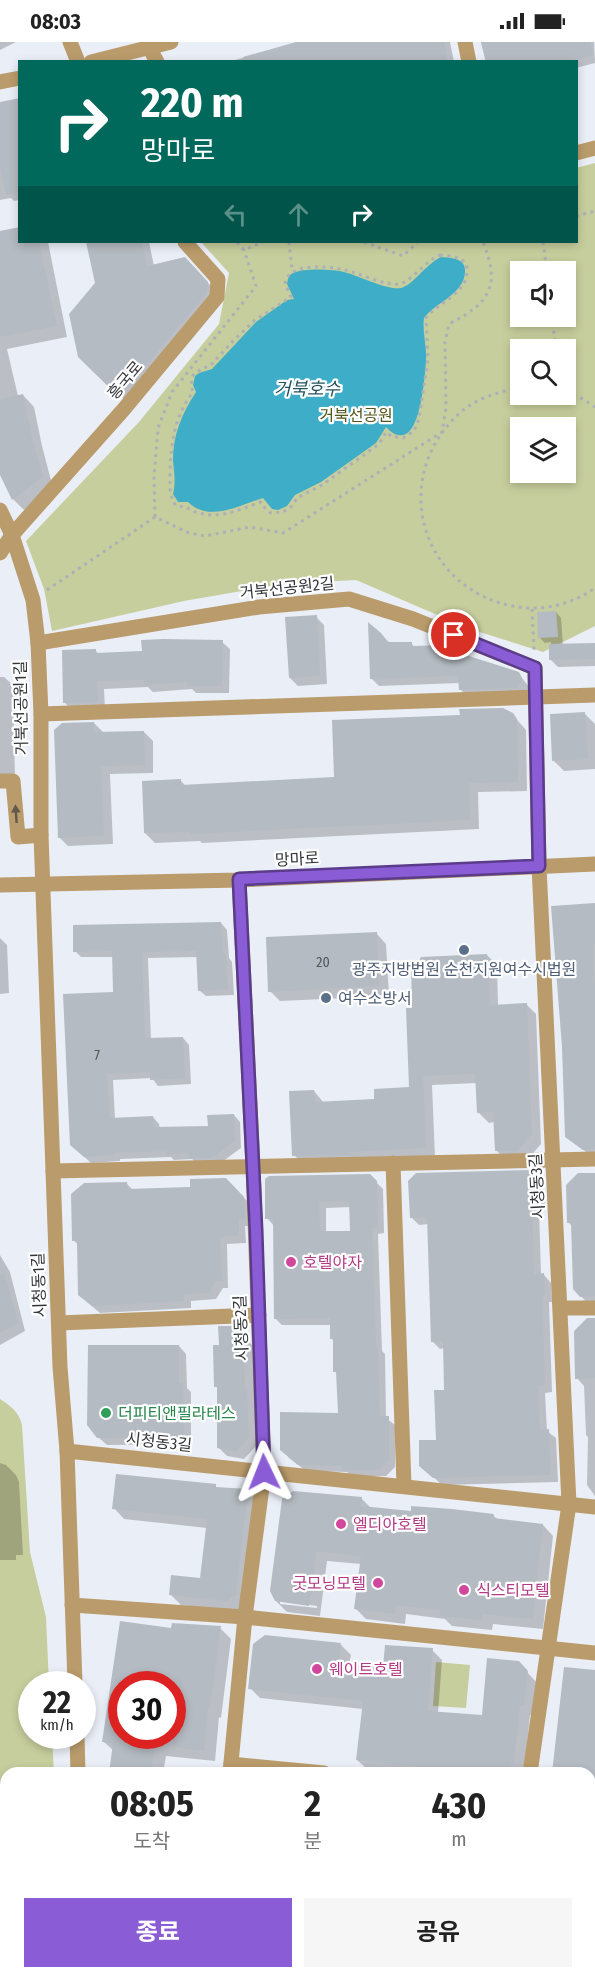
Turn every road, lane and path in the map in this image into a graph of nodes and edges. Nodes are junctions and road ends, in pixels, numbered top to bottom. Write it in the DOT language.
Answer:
graph roads {
  1 [pos="70,42"];
  2 [pos="171,42"];
  3 [pos="465,42"];
  4 [pos="131,47"];
  5 [pos="149,47"];
  6 [pos="77,60"];
  7 [pos="96,60"];
  8 [pos="157,60"];
  9 [pos="470,60"];
  10 [pos="18,78"];
  11 [pos="0,82"];
  12 [pos="595,148"];
  13 [pos="578,152"];
  14 [pos="595,211"];
  15 [pos="578,215"];
  16 [pos="186,243"];
  17 [pos="238,243"];
  18 [pos="261,243"];
  19 [pos="289,243"];
  20 [pos="367,243"];
  21 [pos="417,243"];
  22 [pos="484,243"];
  23 [pos="543,243"];
  24 [pos="244,250"];
  25 [pos="546,261"];
  26 [pos="292,270"];
  27 [pos="510,389"];
  28 [pos="576,396"];
  29 [pos="595,407"];
  30 [pos="442,432"];
  31 [pos="0,510"];
  32 [pos="154,517"];
  33 [pos="12,535"];
  34 [pos="0,554"];
  35 [pos="595,588"];
  36 [pos="33,600"];
  37 [pos="532,609"];
  38 [pos="38,643"];
  39 [pos="535,668"];
  40 [pos="595,696"];
  41 [pos="536,698"];
  42 [pos="41,714"];
  43 [pos="0,782"];
  44 [pos="41,835"];
  45 [pos="595,864"];
  46 [pos="539,866"];
  47 [pos="239,879"];
  48 [pos="43,884"];
  49 [pos="0,885"];
  50 [pos="554,1159"];
  51 [pos="595,1159"];
  52 [pos="393,1163"];
  53 [pos="253,1166"];
  54 [pos="53,1171"];
  55 [pos="561,1308"];
  56 [pos="595,1308"];
  57 [pos="259,1315"];
  58 [pos="59,1323"];
  59 [pos="67,1451"];
  60 [pos="264,1472"];
  61 [pos="404,1486"];
  62 [pos="569,1504"];
  63 [pos="595,1506"];
  64 [pos="72,1605"];
  65 [pos="245,1617"];
  66 [pos="547,1647"];
  67 [pos="595,1653"];
  68 [pos="75,1671"];
  69 [pos="77,1749"];
  70 [pos="78,1767"];
  71 [pos="231,1767"];
  72 [pos="531,1767"];
  1 -- 6 [label="street"];
  2 -- 5 [label="street"];
  3 -- 9 [label="street"];
  4 -- 5 [label="street"];
  4 -- 7 [label="street"];
  5 -- 8 [label="street"];
  10 -- 11 [label="street"];
  12 -- 13 [label="street"];
  14 -- 15 [label="path"];
  16 -- 33 [label="street, 흥국로"];
  17 -- 24 [label="path"];
  18 -- 24 [label="path"];
  19 -- 26 [label="path"];
  20 -- 21 [label="path"];
  22 -- 30 [label="path"];
  23 -- 25 [label="path"];
  24 -- 32 [label="path"];
  26 -- 26 [label="path"];
  27 -- 30 [label="path"];
  28 -- 29 [label="path"];
  30 -- 32 [label="path"];
  30 -- 37 [label="path"];
  31 -- 33 [label="street, 거북선공원1길"];
  32 -- 36 [label="path"];
  33 -- 34 [label="street"];
  33 -- 36 [label="street, 거북선공원1길"];
  35 -- 37 [label="path"];
  36 -- 38 [label="street, 거북선공원1길"];
  37 -- 39 [label="path"];
  38 -- 39 [label="street, 거북선공원2길"];
  38 -- 42 [label="street, 거북선공원1길"];
  39 -- 41 [label="street"];
  40 -- 41 [label="street"];
  41 -- 42 [label="street"];
  41 -- 46 [label="street"];
  42 -- 44 [label="street, 거북선공원1길"];
  44 -- 43 [label="street, one-way"];
  44 -- 48 [label="street, 거북선공원1길"];
  45 -- 46 [label="street, 망마로"];
  46 -- 47 [label="street, 망마로"];
  46 -- 50 [label="street, 시청동3길"];
  47 -- 48 [label="street, 망마로"];
  47 -- 53 [label="street, 시청동2길"];
  48 -- 49 [label="street, 망마로"];
  48 -- 54 [label="street, 시청동1길"];
  50 -- 51 [label="street"];
  50 -- 52 [label="street"];
  50 -- 55 [label="street, 시청동3길"];
  52 -- 53 [label="street"];
  52 -- 61 [label="street"];
  53 -- 54 [label="street"];
  53 -- 57 [label="street, 시청동2길"];
  54 -- 58 [label="street, 시청동1길"];
  55 -- 56 [label="street"];
  55 -- 62 [label="street, 시청동3길"];
  57 -- 58 [label="street"];
  57 -- 60 [label="street, 시청동2길"];
  58 -- 59 [label="street, 시청동1길"];
  59 -- 60 [label="street, 시청동3길"];
  59 -- 64 [label="street, 시청동1길"];
  60 -- 61 [label="street, 시청동3길"];
  60 -- 65 [label="street, 시청동2길"];
  61 -- 62 [label="street, 시청동3길"];
  62 -- 63 [label="street"];
  62 -- 66 [label="street, 시청동3길"];
  64 -- 65 [label="street"];
  64 -- 68 [label="street, 시청동1길"];
  65 -- 66 [label="street"];
  65 -- 71 [label="street, 시청동2길"];
  66 -- 67 [label="street"];
  66 -- 72 [label="street, 시청동3길"];
  69 -- 70 [label="street"];
}
